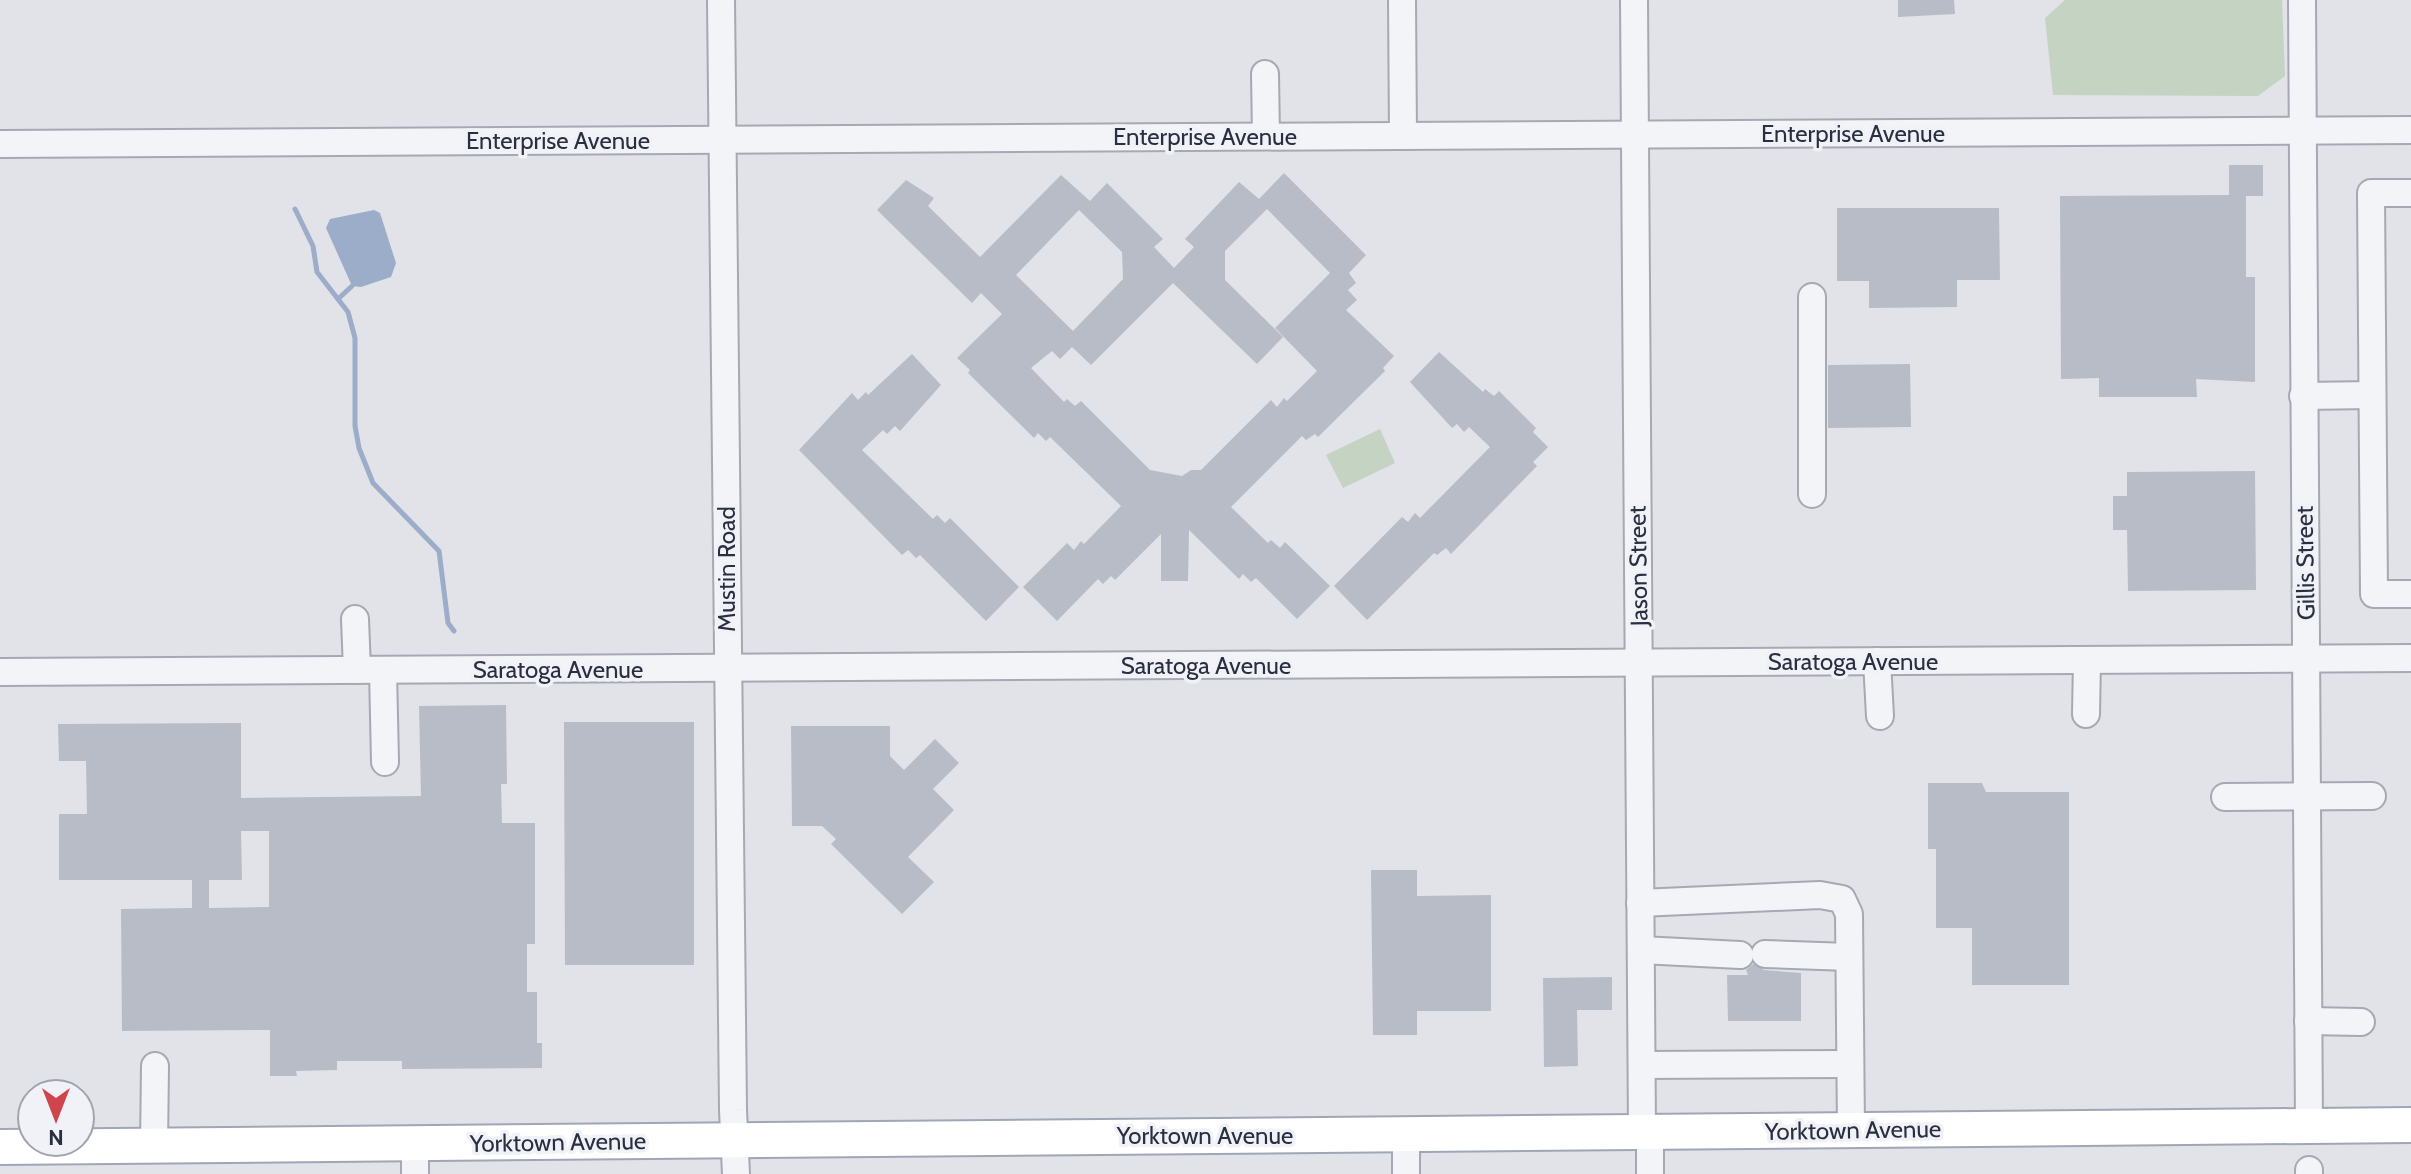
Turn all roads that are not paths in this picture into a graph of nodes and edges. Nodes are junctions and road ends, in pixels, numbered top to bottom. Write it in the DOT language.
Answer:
graph roads {
  1 [pos="721,0"];
  2 [pos="1402,0"];
  3 [pos="1634,0"];
  4 [pos="2302,0"];
  5 [pos="1265,74"];
  6 [pos="2303,130"];
  7 [pos="2411,130"];
  8 [pos="1635,134"];
  9 [pos="1403,135"];
  10 [pos="1266,136"];
  11 [pos="722,139"];
  12 [pos="0,144"];
  13 [pos="2411,193"];
  14 [pos="1812,297"];
  15 [pos="2372,395"];
  16 [pos="2303,396"];
  17 [pos="1812,494"];
  18 [pos="2411,594"];
  19 [pos="355,619"];
  20 [pos="2306,658"];
  21 [pos="2411,658"];
  22 [pos="2087,660"];
  23 [pos="1877,661"];
  24 [pos="1639,663"];
  25 [pos="727,668"];
  26 [pos="357,670"];
  27 [pos="383,670"];
  28 [pos="0,672"];
  29 [pos="2086,714"];
  30 [pos="1880,716"];
  31 [pos="385,762"];
  32 [pos="2372,796"];
  33 [pos="2225,797"];
  34 [pos="2305,797"];
  35 [pos="1640,903"];
  36 [pos="1641,950"];
  37 [pos="1849,957"];
  38 [pos="2308,1021"];
  39 [pos="2361,1022"];
  40 [pos="1849,1064"];
  41 [pos="1642,1065"];
  42 [pos="155,1066"];
  43 [pos="2309,1125"];
  44 [pos="2411,1125"];
  45 [pos="1851,1130"];
  46 [pos="1646,1131"];
  47 [pos="1406,1133"];
  48 [pos="735,1138"];
  49 [pos="154,1146"];
  50 [pos="0,1147"];
  51 [pos="415,1159"];
  52 [pos="736,1174"];
  53 [pos="1406,1174"];
  54 [pos="1650,1174"];
  1 -- 11 [label="street, Mustin Road"];
  2 -- 9 [label="street"];
  3 -- 8 [label="street, Jason Street"];
  4 -- 6 [label="street, Gillis Street"];
  5 -- 10 [label="street"];
  6 -- 7 [label="street, Enterprise Avenue"];
  6 -- 8 [label="street, Enterprise Avenue"];
  6 -- 16 [label="street, Gillis Street"];
  8 -- 9 [label="street, Enterprise Avenue"];
  8 -- 24 [label="street, Jason Street"];
  9 -- 10 [label="street, Enterprise Avenue"];
  10 -- 11 [label="street, Enterprise Avenue"];
  11 -- 12 [label="street, Enterprise Avenue"];
  11 -- 25 [label="street, Mustin Road"];
  13 -- 15 [label="street"];
  14 -- 17 [label="street"];
  15 -- 16 [label="street"];
  15 -- 18 [label="street"];
  16 -- 20 [label="street, Gillis Street"];
  19 -- 26 [label="street"];
  20 -- 21 [label="street, Saratoga Avenue"];
  20 -- 22 [label="street, Saratoga Avenue"];
  20 -- 34 [label="street, Gillis Street"];
  22 -- 23 [label="street, Saratoga Avenue"];
  22 -- 29 [label="street"];
  23 -- 24 [label="street, Saratoga Avenue"];
  23 -- 30 [label="street"];
  24 -- 25 [label="street, Saratoga Avenue"];
  24 -- 35 [label="street, Jason Street"];
  25 -- 27 [label="street, Saratoga Avenue"];
  25 -- 48 [label="street, Mustin Road"];
  26 -- 27 [label="street, Saratoga Avenue"];
  26 -- 28 [label="street, Saratoga Avenue"];
  27 -- 31 [label="street"];
  32 -- 34 [label="street"];
  33 -- 34 [label="street"];
  34 -- 38 [label="street, Gillis Street"];
  35 -- 36 [label="street, Jason Street"];
  35 -- 37 [label="street"];
  36 -- 37 [label="street"];
  36 -- 41 [label="street, Jason Street"];
  37 -- 40 [label="street"];
  38 -- 39 [label="street"];
  38 -- 43 [label="street, Gillis Street"];
  40 -- 41 [label="street"];
  40 -- 45 [label="street"];
  41 -- 46 [label="street, Jason Street"];
  42 -- 49 [label="street"];
  43 -- 44 [label="main road, Yorktown Avenue"];
  43 -- 45 [label="main road, Yorktown Avenue"];
  45 -- 46 [label="main road, Yorktown Avenue"];
  46 -- 47 [label="main road, Yorktown Avenue"];
  46 -- 54 [label="street, Jason Street"];
  47 -- 48 [label="main road, Yorktown Avenue"];
  47 -- 53 [label="street"];
  48 -- 51 [label="main road, Yorktown Avenue"];
  48 -- 52 [label="street, Mustin Road"];
  49 -- 50 [label="main road, Yorktown Avenue"];
  49 -- 51 [label="main road, Yorktown Avenue"];
}
